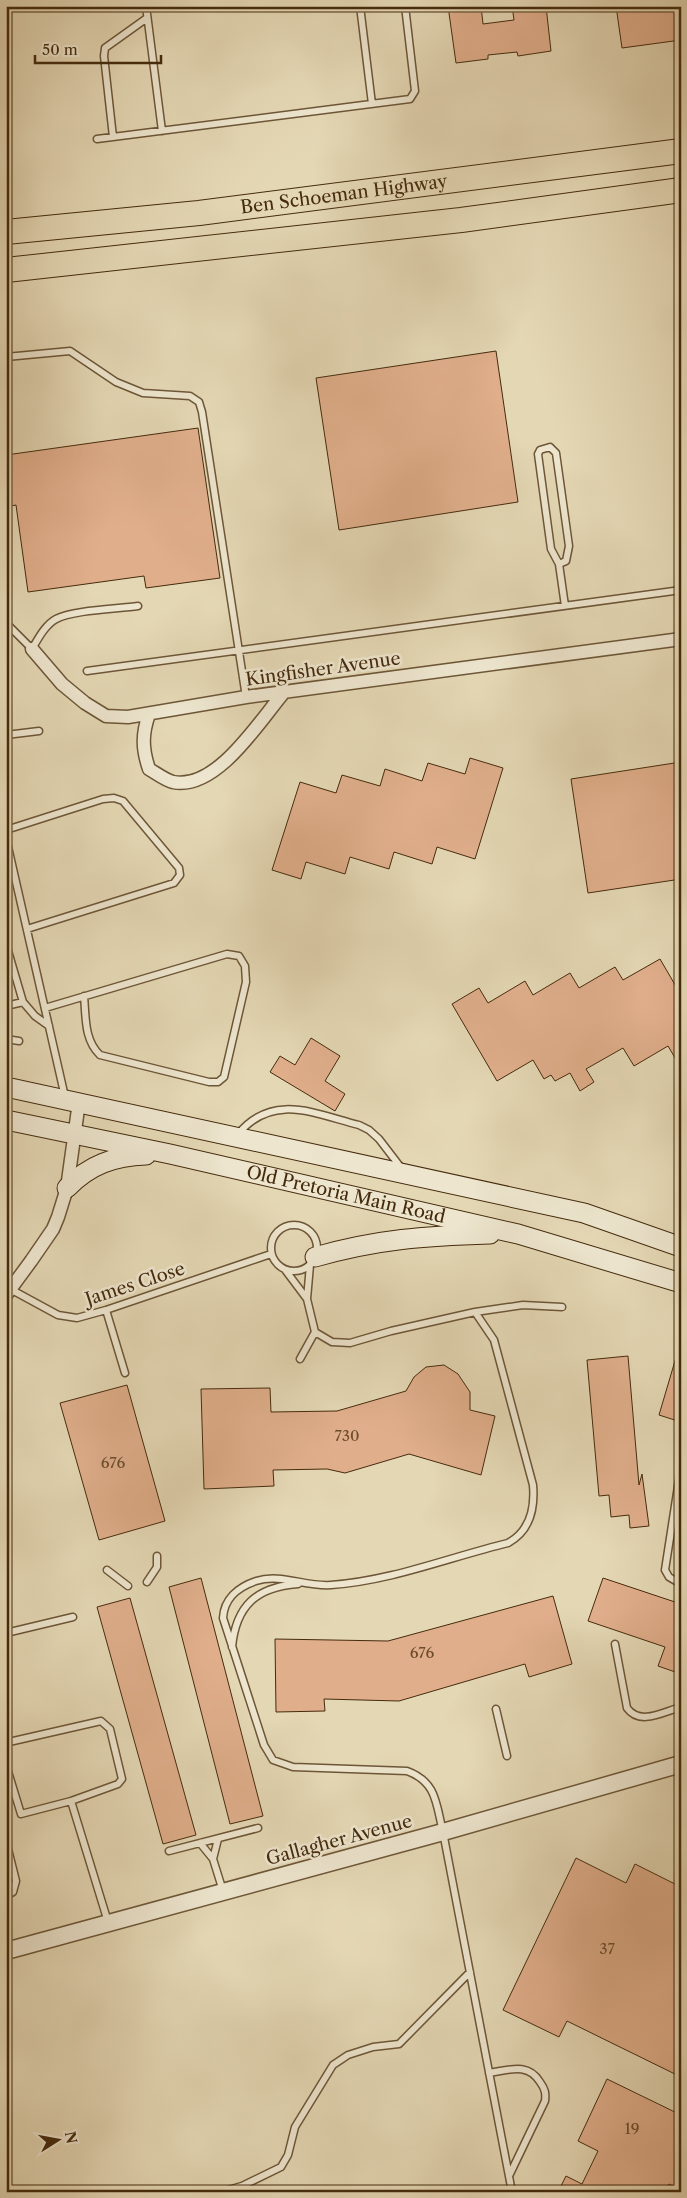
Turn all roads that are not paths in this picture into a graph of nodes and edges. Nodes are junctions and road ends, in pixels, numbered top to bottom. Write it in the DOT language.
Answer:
graph roads {
  1 [pos="146,6"];
  2 [pos="360,6"];
  3 [pos="405,6"];
  4 [pos="147,18"];
  5 [pos="372,104"];
  6 [pos="162,131"];
  7 [pos="113,137"];
  8 [pos="97,139"];
  9 [pos="681,151"];
  10 [pos="681,190"];
  11 [pos="6,232"];
  12 [pos="6,270"];
  13 [pos="6,357"];
  14 [pos="559,564"];
  15 [pos="681,590"];
  16 [pos="138,606"];
  17 [pos="565,606"];
  18 [pos="6,623"];
  19 [pos="681,639"];
  20 [pos="32,649"];
  21 [pos="238,649"];
  22 [pos="88,671"];
  23 [pos="285,691"];
  24 [pos="246,697"];
  25 [pos="149,714"];
  26 [pos="39,731"];
  27 [pos="6,735"];
  28 [pos="6,830"];
  29 [pos="6,838"];
  30 [pos="27,929"];
  31 [pos="6,944"];
  32 [pos="84,996"];
  33 [pos="23,1002"];
  34 [pos="6,1006"];
  35 [pos="45,1008"];
  36 [pos="49,1026"];
  37 [pos="6,1039"];
  38 [pos="18,1041"];
  39 [pos="6,1087"];
  40 [pos="72,1101"];
  41 [pos="6,1120"];
  42 [pos="74,1134"];
  43 [pos="235,1137"];
  44 [pos="170,1154"];
  45 [pos="406,1174"];
  46 [pos="67,1188"];
  47 [pos="518,1234"];
  48 [pos="681,1247"];
  49 [pos="271,1254"];
  50 [pos="313,1261"];
  51 [pos="286,1270"];
  52 [pos="681,1284"];
  53 [pos="9,1292"];
  54 [pos="307,1299"];
  55 [pos="562,1307"];
  56 [pos="106,1310"];
  57 [pos="475,1312"];
  58 [pos="315,1332"];
  59 [pos="300,1359"];
  60 [pos="125,1373"];
  61 [pos="681,1467"];
  62 [pos="157,1556"];
  63 [pos="107,1570"];
  64 [pos="147,1582"];
  65 [pos="306,1584"];
  66 [pos="681,1584"];
  67 [pos="128,1586"];
  68 [pos="73,1617"];
  69 [pos="6,1633"];
  70 [pos="615,1644"];
  71 [pos="232,1650"];
  72 [pos="681,1707"];
  73 [pos="496,1709"];
  74 [pos="6,1748"];
  75 [pos="507,1756"];
  76 [pos="681,1764"];
  77 [pos="6,1765"];
  78 [pos="71,1801"];
  79 [pos="258,1828"];
  80 [pos="443,1832"];
  81 [pos="218,1839"];
  82 [pos="6,1841"];
  83 [pos="200,1843"];
  84 [pos="169,1851"];
  85 [pos="213,1859"];
  86 [pos="224,1892"];
  87 [pos="6,1896"];
  88 [pos="109,1923"];
  89 [pos="6,1951"];
  90 [pos="470,1972"];
  91 [pos="489,2073"];
  92 [pos="509,2176"];
  93 [pos="221,2192"];
  94 [pos="512,2192"];
  1 -- 4 [label="lane"];
  2 -- 5 [label="lane"];
  3 -- 5 [label="lane"];
  4 -- 6 [label="lane"];
  4 -- 7 [label="lane"];
  5 -- 6 [label="lane"];
  6 -- 7 [label="lane"];
  7 -- 8 [label="lane"];
  9 -- 11 [label="highway, Ben Schoeman Highway"];
  10 -- 12 [label="highway"];
  13 -- 21 [label="lane"];
  14 -- 14 [label="lane"];
  14 -- 17 [label="lane"];
  15 -- 17 [label="lane"];
  16 -- 20 [label="lane"];
  17 -- 21 [label="lane"];
  18 -- 20 [label="lane, Kingfisher Avenue"];
  19 -- 23 [label="street, Kingfisher Avenue"];
  20 -- 25 [label="street, Kingfisher Avenue"];
  21 -- 22 [label="lane"];
  21 -- 24 [label="lane"];
  23 -- 24 [label="street, Kingfisher Avenue"];
  23 -- 25 [label="street"];
  24 -- 25 [label="street, Kingfisher Avenue"];
  26 -- 27 [label="lane"];
  28 -- 30 [label="lane"];
  29 -- 30 [label="lane"];
  30 -- 35 [label="lane"];
  31 -- 33 [label="lane"];
  32 -- 32 [label="lane"];
  32 -- 35 [label="lane"];
  33 -- 34 [label="lane"];
  33 -- 36 [label="lane"];
  35 -- 36 [label="lane"];
  36 -- 40 [label="lane"];
  37 -- 38 [label="lane"];
  39 -- 40 [label="main road, Old Pretoria Main Road"];
  40 -- 42 [label="street"];
  40 -- 43 [label="main road, Old Pretoria Main Road"];
  41 -- 42 [label="main road, Old Pretoria Main Road"];
  42 -- 44 [label="main road, Old Pretoria Main Road"];
  42 -- 46 [label="street"];
  43 -- 45 [label="main road, Old Pretoria Main Road"];
  43 -- 45 [label="lane"];
  44 -- 46 [label="main road"];
  44 -- 47 [label="main road, Old Pretoria Main Road"];
  45 -- 48 [label="main road, Old Pretoria Main Road"];
  46 -- 53 [label="street"];
  47 -- 50 [label="main road"];
  47 -- 52 [label="main road, Old Pretoria Main Road"];
  49 -- 50 [label="lane"];
  49 -- 51 [label="lane"];
  49 -- 56 [label="lane, James Close"];
  50 -- 51 [label="lane"];
  50 -- 54 [label="lane"];
  51 -- 54 [label="lane"];
  53 -- 56 [label="lane, James Close"];
  54 -- 58 [label="lane"];
  55 -- 57 [label="lane"];
  56 -- 60 [label="lane"];
  57 -- 58 [label="lane"];
  57 -- 65 [label="lane"];
  58 -- 59 [label="lane"];
  61 -- 66 [label="lane"];
  62 -- 64 [label="lane"];
  63 -- 67 [label="lane"];
  65 -- 71 [label="lane"];
  65 -- 71 [label="lane"];
  68 -- 69 [label="lane"];
  70 -- 72 [label="lane"];
  71 -- 80 [label="lane"];
  73 -- 75 [label="lane"];
  74 -- 78 [label="lane"];
  76 -- 80 [label="street, Gallagher Avenue"];
  77 -- 78 [label="lane"];
  78 -- 88 [label="lane"];
  79 -- 81 [label="lane"];
  80 -- 86 [label="street, Gallagher Avenue"];
  80 -- 90 [label="lane"];
  81 -- 83 [label="lane"];
  81 -- 85 [label="lane"];
  82 -- 87 [label="lane"];
  83 -- 84 [label="lane"];
  83 -- 85 [label="lane"];
  85 -- 86 [label="lane"];
  86 -- 88 [label="street, Gallagher Avenue"];
  88 -- 89 [label="street, Gallagher Avenue"];
  90 -- 91 [label="lane"];
  90 -- 93 [label="lane"];
  91 -- 92 [label="lane"];
  91 -- 92 [label="lane"];
  92 -- 94 [label="lane"];
}
